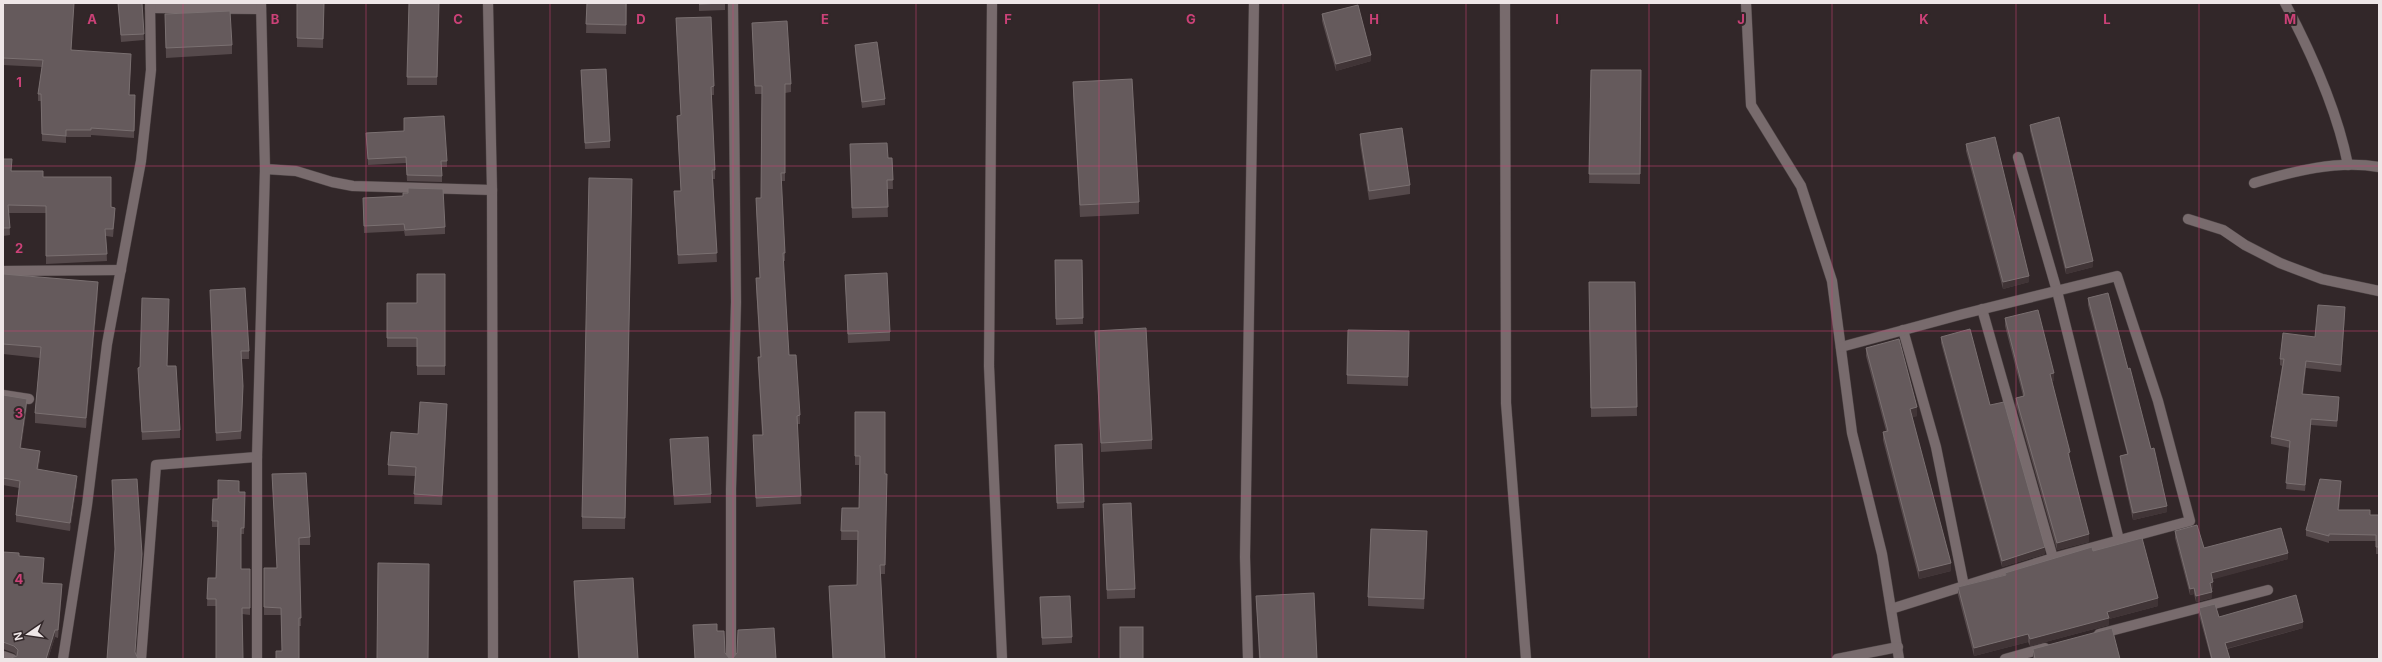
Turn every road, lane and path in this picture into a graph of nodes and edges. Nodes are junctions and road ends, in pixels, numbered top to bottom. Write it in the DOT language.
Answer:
graph roads {
  1 [pos="488,3"];
  2 [pos="733,3"];
  3 [pos="992,3"];
  4 [pos="1254,3"];
  5 [pos="1505,3"];
  6 [pos="1746,3"];
  7 [pos="2285,3"];
  8 [pos="150,6"];
  9 [pos="261,6"];
  10 [pos="2018,157"];
  11 [pos="2348,165"];
  12 [pos="2379,167"];
  13 [pos="265,169"];
  14 [pos="2254,183"];
  15 [pos="492,190"];
  16 [pos="2188,219"];
  17 [pos="121,270"];
  18 [pos="3,271"];
  19 [pos="2057,291"];
  20 [pos="2379,292"];
  21 [pos="1982,309"];
  22 [pos="1903,330"];
  23 [pos="1841,347"];
  24 [pos="3,395"];
  25 [pos="29,399"];
  26 [pos="257,457"];
  27 [pos="2119,540"];
  28 [pos="2053,558"];
  29 [pos="1964,586"];
  30 [pos="2268,590"];
  31 [pos="1891,609"];
  32 [pos="2086,637"];
  33 [pos="2057,645"];
  34 [pos="1898,647"];
  35 [pos="3,656"];
  36 [pos="12,659"];
  37 [pos="63,659"];
  38 [pos="141,659"];
  39 [pos="257,659"];
  40 [pos="493,659"];
  41 [pos="731,659"];
  42 [pos="1002,659"];
  43 [pos="1248,659"];
  44 [pos="1526,659"];
  45 [pos="1837,659"];
  46 [pos="1899,659"];
  47 [pos="2005,659"];
  1 -- 15 [label="street"];
  2 -- 41 [label="street"];
  3 -- 42 [label="street"];
  4 -- 43 [label="street"];
  5 -- 44 [label="street"];
  6 -- 23 [label="street"];
  7 -- 11 [label="street"];
  8 -- 9 [label="street"];
  8 -- 17 [label="street"];
  9 -- 13 [label="street"];
  10 -- 19 [label="street"];
  11 -- 12 [label="street"];
  11 -- 14 [label="street"];
  13 -- 15 [label="street"];
  13 -- 26 [label="street"];
  15 -- 40 [label="street"];
  16 -- 20 [label="street"];
  17 -- 18 [label="street"];
  17 -- 37 [label="street"];
  19 -- 21 [label="street"];
  19 -- 27 [label="street"];
  19 -- 27 [label="street"];
  21 -- 22 [label="street"];
  21 -- 28 [label="street"];
  22 -- 23 [label="street"];
  22 -- 29 [label="street"];
  23 -- 31 [label="street"];
  24 -- 25 [label="street"];
  26 -- 38 [label="street"];
  26 -- 39 [label="street"];
  27 -- 28 [label="street"];
  28 -- 29 [label="street"];
  29 -- 31 [label="street"];
  30 -- 32 [label="street"];
  31 -- 34 [label="street"];
  33 -- 47 [label="street"];
  34 -- 45 [label="street"];
  34 -- 46 [label="street"];
  35 -- 36 [label="street"];
}
